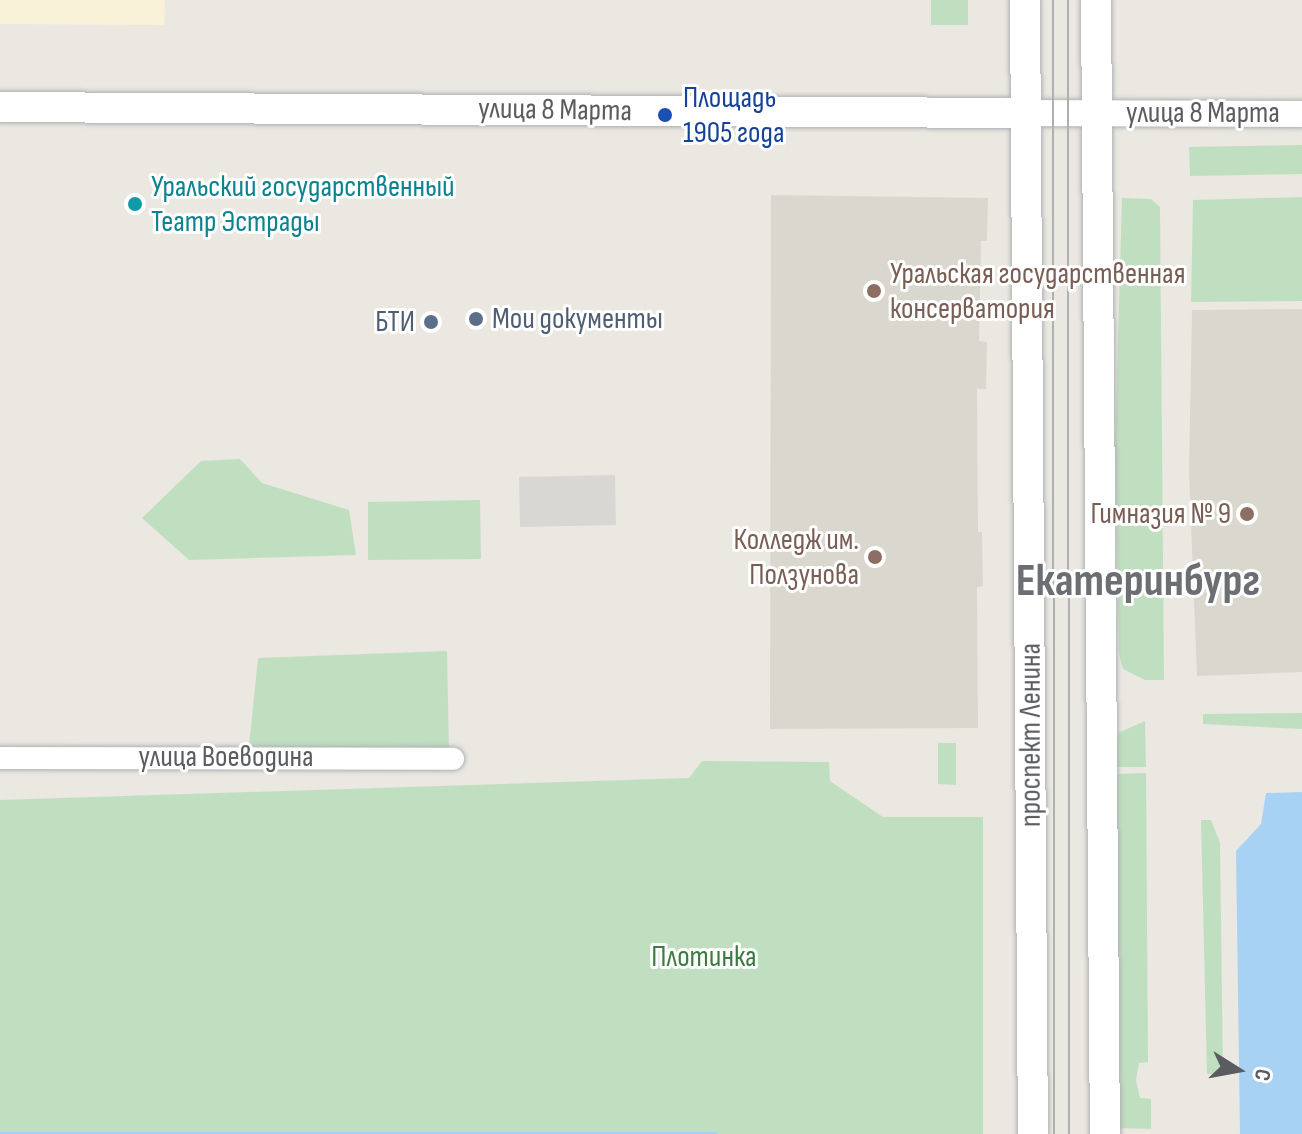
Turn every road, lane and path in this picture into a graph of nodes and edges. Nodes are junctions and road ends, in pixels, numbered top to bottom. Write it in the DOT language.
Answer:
graph roads {
  1 [pos="1025,0"];
  2 [pos="1096,0"];
  3 [pos="0,107"];
  4 [pos="1026,113"];
  5 [pos="1097,113"];
  6 [pos="1302,114"];
  7 [pos="0,758"];
  8 [pos="453,759"];
  9 [pos="1105,1123"];
  10 [pos="1033,1127"];
  1 -- 4 [label="main road, проспект Ленина"];
  2 -- 5 [label="main road"];
  3 -- 4 [label="main road, улица 8 Марта"];
  4 -- 5 [label="street, улица 8 Марта"];
  4 -- 10 [label="main road, проспект Ленина"];
  5 -- 6 [label="street, улица 8 Марта"];
  5 -- 9 [label="main road"];
  7 -- 8 [label="street, улица Воеводина"];
}
